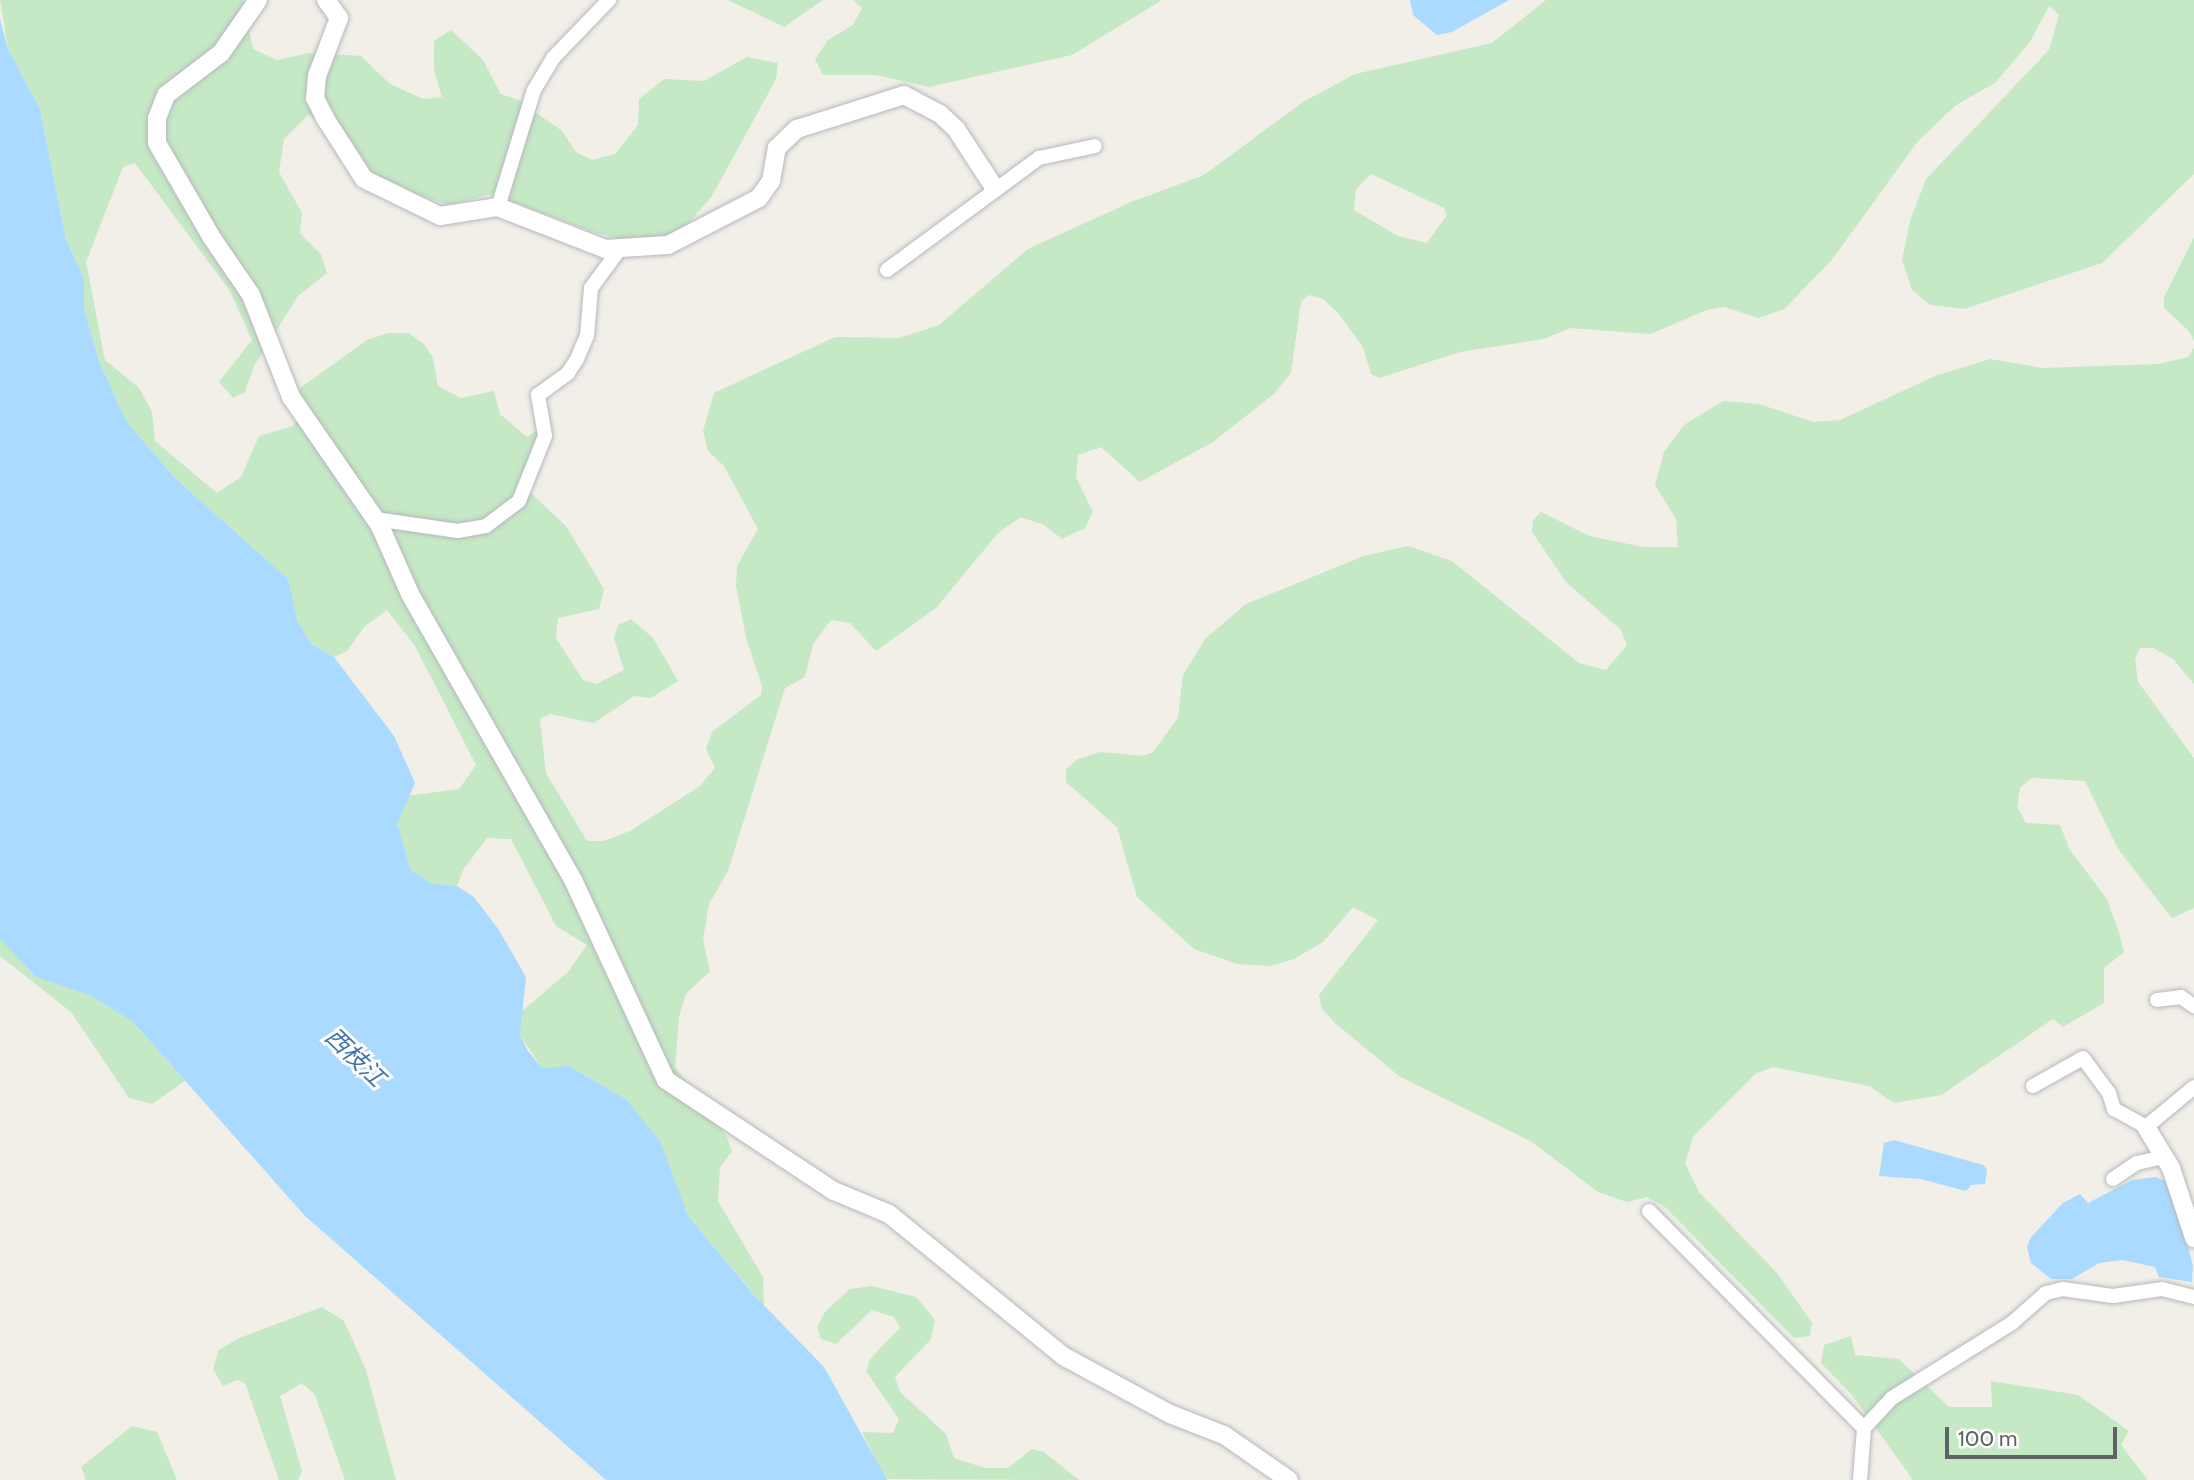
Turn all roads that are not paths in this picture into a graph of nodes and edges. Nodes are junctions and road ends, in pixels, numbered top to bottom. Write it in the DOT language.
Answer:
graph roads {
  1 [pos="258,0"];
  2 [pos="326,0"];
  3 [pos="609,0"];
  4 [pos="1095,146"];
  5 [pos="995,187"];
  6 [pos="498,207"];
  7 [pos="619,250"];
  8 [pos="887,270"];
  9 [pos="375,519"];
  10 [pos="2157,1000"];
  11 [pos="2194,1006"];
  12 [pos="2033,1086"];
  13 [pos="2194,1087"];
  14 [pos="2146,1127"];
  15 [pos="2164,1157"];
  16 [pos="2113,1178"];
  17 [pos="1649,1211"];
  18 [pos="2194,1238"];
  19 [pos="2194,1297"];
  20 [pos="1864,1429"];
  21 [pos="1289,1480"];
  22 [pos="1860,1480"];
  1 -- 9 [label="street"];
  2 -- 6 [label="street"];
  3 -- 6 [label="street"];
  4 -- 5 [label="street"];
  5 -- 7 [label="street"];
  5 -- 8 [label="street"];
  6 -- 7 [label="street"];
  7 -- 9 [label="street"];
  9 -- 21 [label="street"];
  10 -- 11 [label="street"];
  12 -- 14 [label="street"];
  13 -- 14 [label="street"];
  14 -- 15 [label="street"];
  15 -- 16 [label="street"];
  15 -- 18 [label="street"];
  17 -- 20 [label="street"];
  19 -- 20 [label="street"];
  20 -- 22 [label="street"];
}
